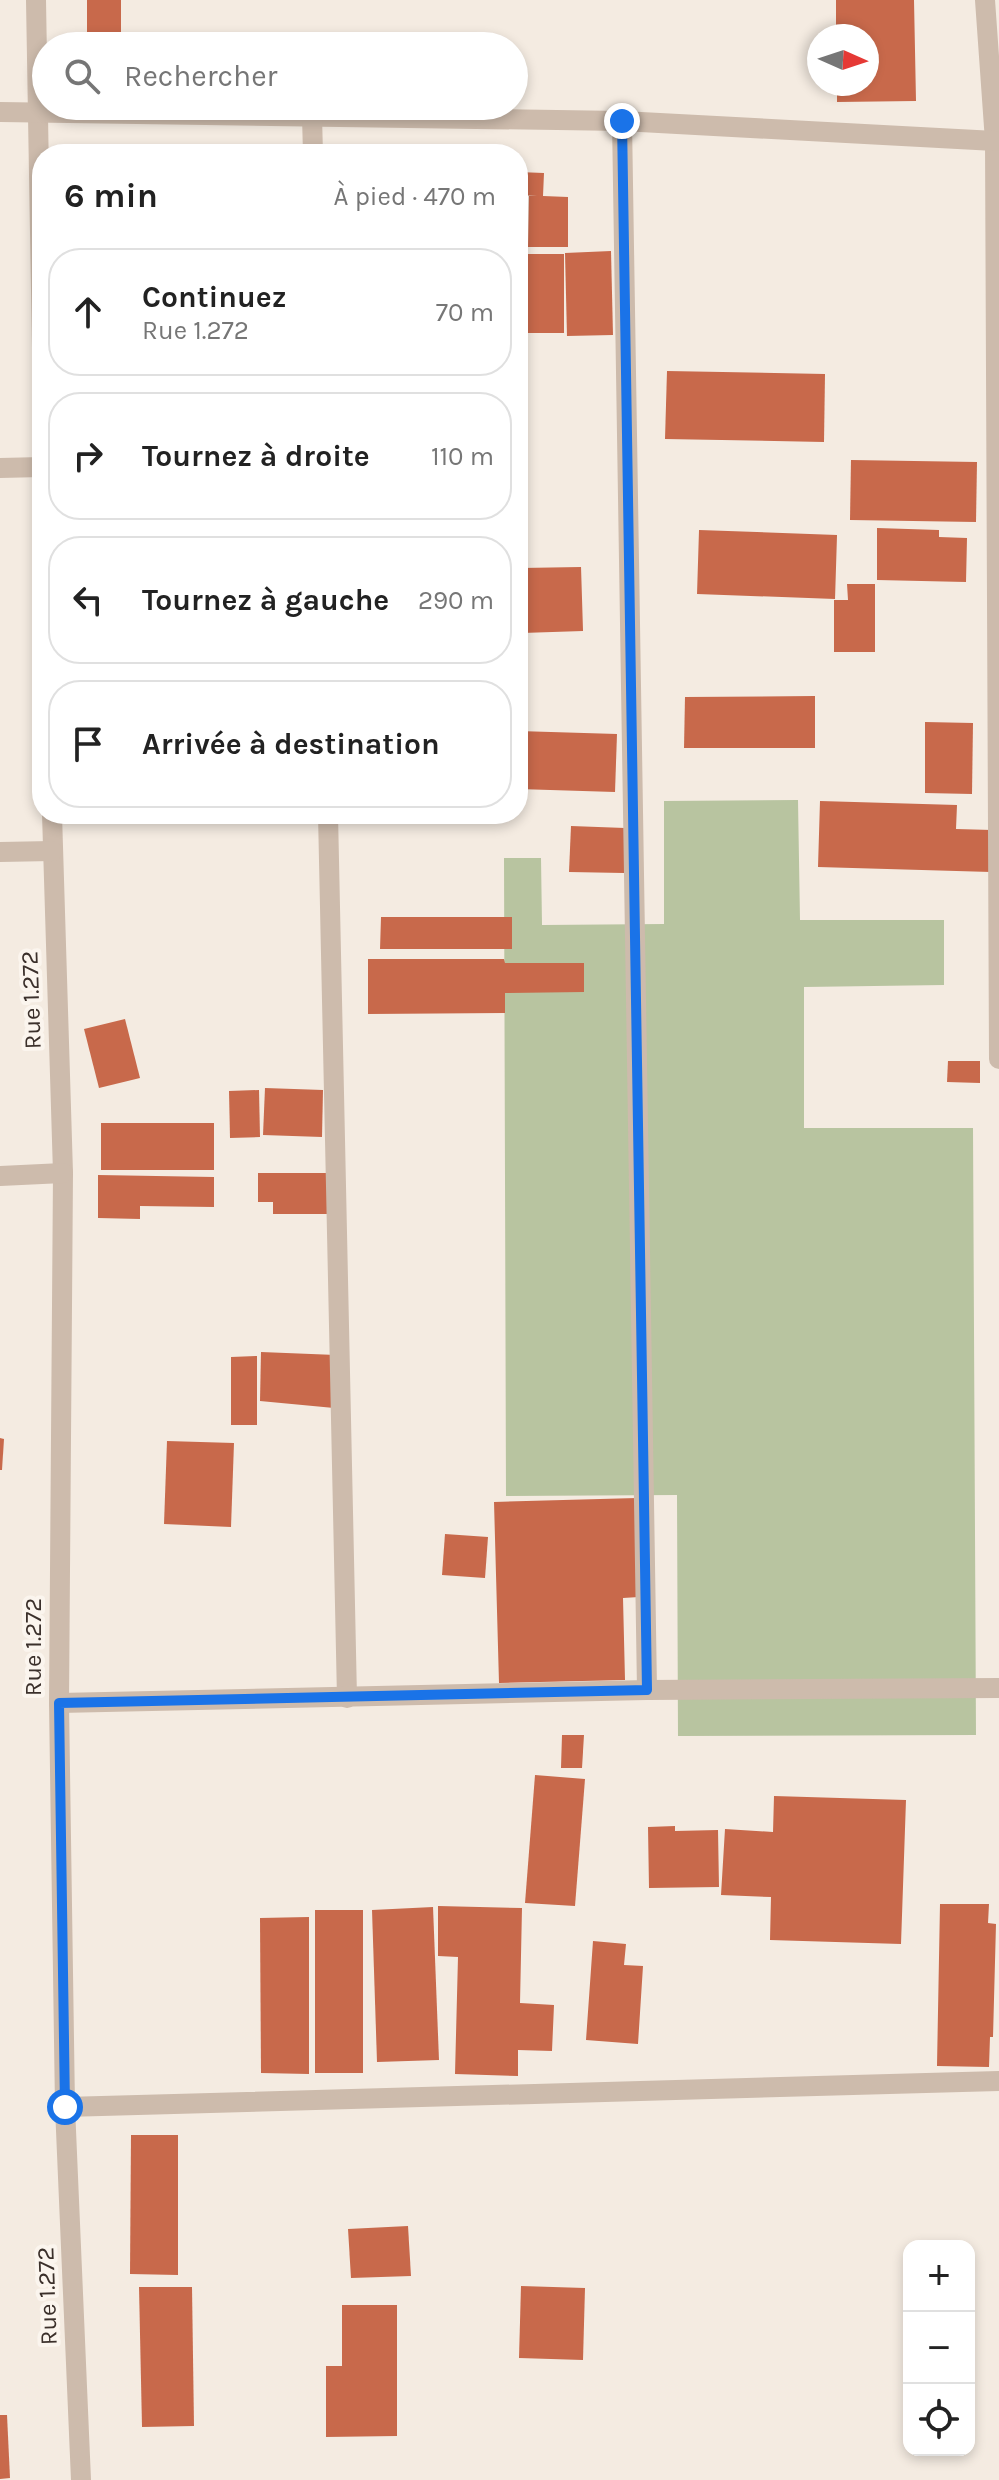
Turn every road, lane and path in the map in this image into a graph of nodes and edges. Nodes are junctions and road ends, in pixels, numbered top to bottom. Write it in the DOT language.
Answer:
graph roads {
  1 [pos="36,0"];
  2 [pos="985,0"];
  3 [pos="36,32"];
  4 [pos="0,112"];
  5 [pos="32,113"];
  6 [pos="528,119"];
  7 [pos="37,120"];
  8 [pos="312,120"];
  9 [pos="622,121"];
  10 [pos="995,141"];
  11 [pos="38,144"];
  12 [pos="313,144"];
  13 [pos="32,467"];
  14 [pos="0,468"];
  15 [pos="52,824"];
  16 [pos="328,824"];
  17 [pos="52,851"];
  18 [pos="0,852"];
  19 [pos="999,1059"];
  20 [pos="63,1173"];
  21 [pos="0,1176"];
  22 [pos="999,1688"];
  23 [pos="647,1690"];
  24 [pos="347,1698"];
  25 [pos="59,1703"];
  26 [pos="999,2081"];
  27 [pos="65,2107"];
  28 [pos="81,2480"];
  1 -- 3 [label="street"];
  2 -- 10 [label="street"];
  4 -- 5 [label="street"];
  6 -- 9 [label="street"];
  7 -- 11 [label="street"];
  8 -- 12 [label="street"];
  9 -- 10 [label="street"];
  9 -- 23 [label="street"];
  10 -- 19 [label="street"];
  13 -- 14 [label="street"];
  15 -- 17 [label="street, Rue 1.272"];
  16 -- 24 [label="street"];
  17 -- 18 [label="street"];
  17 -- 20 [label="street, Rue 1.272"];
  20 -- 21 [label="street"];
  20 -- 25 [label="street, Rue 1.272"];
  22 -- 23 [label="street"];
  23 -- 24 [label="street"];
  24 -- 25 [label="street"];
  25 -- 27 [label="street, Rue 1.272"];
  26 -- 27 [label="street"];
  27 -- 28 [label="street, Rue 1.272"];
}
